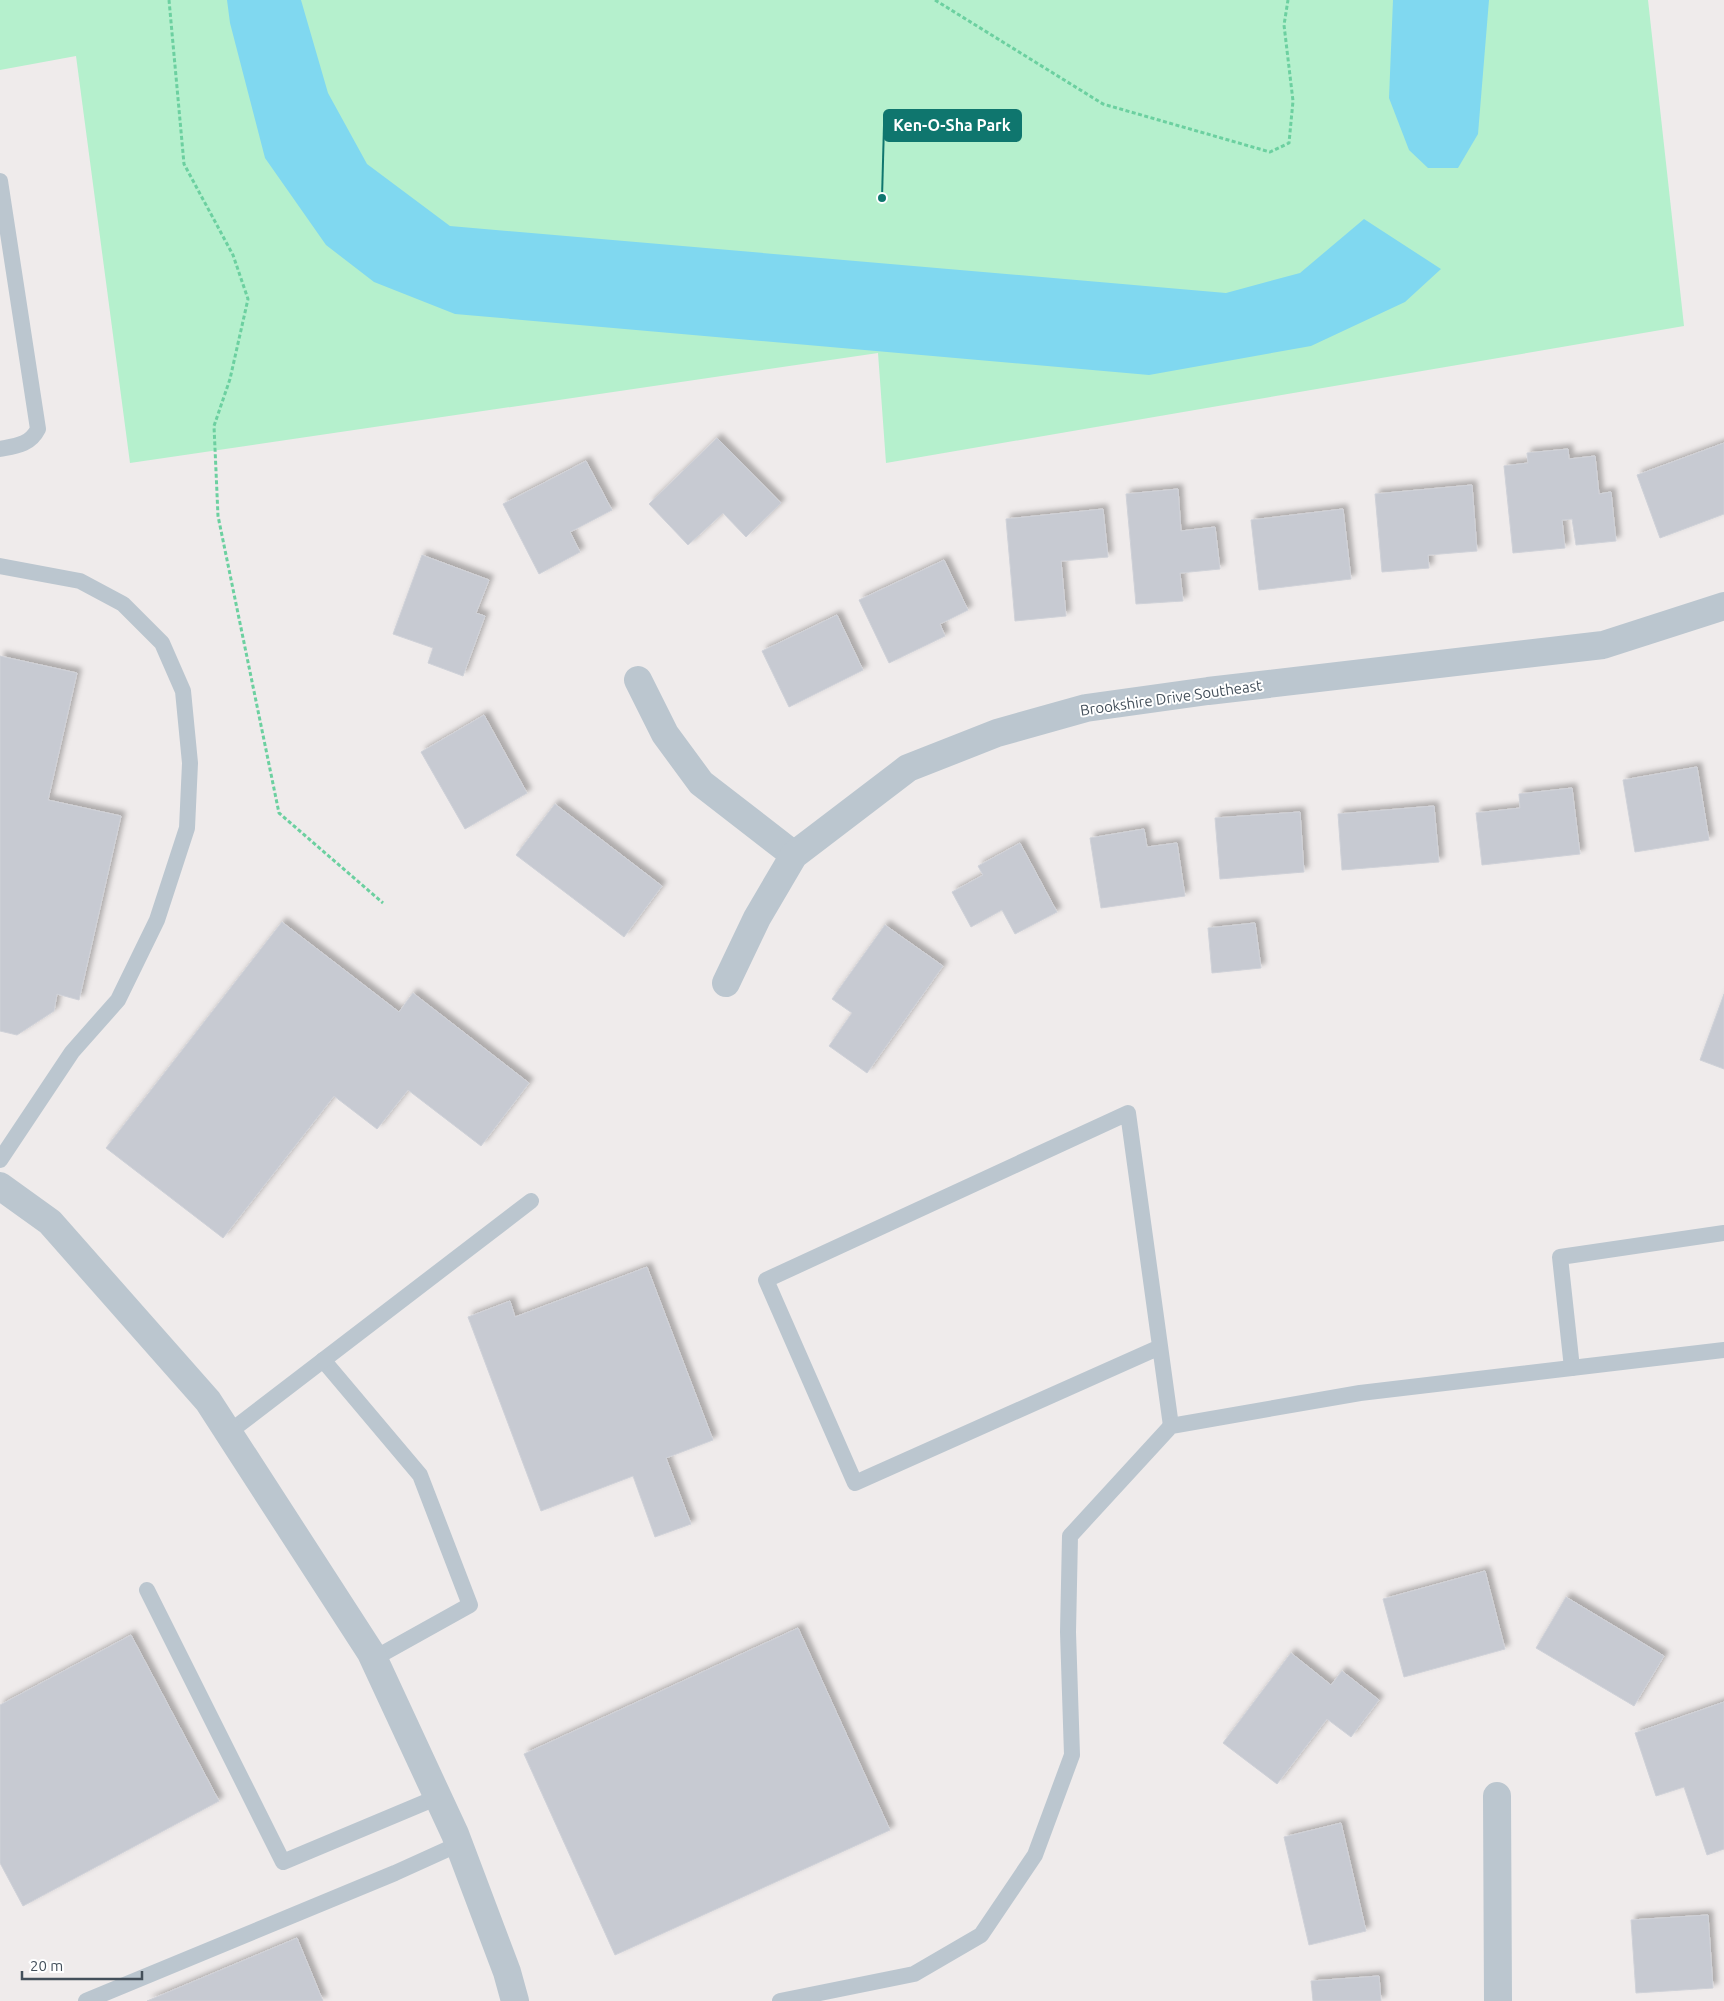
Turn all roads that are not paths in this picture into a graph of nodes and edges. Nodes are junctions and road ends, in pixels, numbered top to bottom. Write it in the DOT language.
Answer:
graph roads {
  1 [pos="0,181"];
  2 [pos="0,449"];
  3 [pos="0,566"];
  4 [pos="1724,606"];
  5 [pos="638,680"];
  6 [pos="794,855"];
  7 [pos="726,983"];
  8 [pos="0,1160"];
  9 [pos="0,1186"];
  10 [pos="531,1201"];
  11 [pos="1724,1233"];
  12 [pos="1160,1346"];
  13 [pos="1724,1350"];
  14 [pos="323,1360"];
  15 [pos="1572,1368"];
  16 [pos="1171,1426"];
  17 [pos="228,1433"];
  18 [pos="147,1590"];
  19 [pos="373,1658"];
  20 [pos="1497,1796"];
  21 [pos="438,1797"];
  22 [pos="459,1844"];
  23 [pos="86,2001"];
  24 [pos="515,2001"];
  25 [pos="780,2001"];
  26 [pos="1498,2001"];
  1 -- 2 [label="lane"];
  3 -- 8 [label="lane"];
  4 -- 6 [label="street, Brookshire Drive Southeast"];
  5 -- 6 [label="street"];
  6 -- 7 [label="street, Brookshire Drive Southeast"];
  9 -- 17 [label="street"];
  10 -- 14 [label="lane"];
  11 -- 15 [label="lane"];
  12 -- 12 [label="lane"];
  12 -- 16 [label="lane"];
  13 -- 15 [label="lane"];
  14 -- 17 [label="lane"];
  14 -- 19 [label="lane"];
  15 -- 16 [label="lane"];
  16 -- 25 [label="lane"];
  17 -- 19 [label="street"];
  18 -- 21 [label="lane"];
  19 -- 21 [label="street"];
  20 -- 26 [label="street"];
  21 -- 22 [label="street"];
  22 -- 23 [label="lane"];
  22 -- 24 [label="street"];
}
